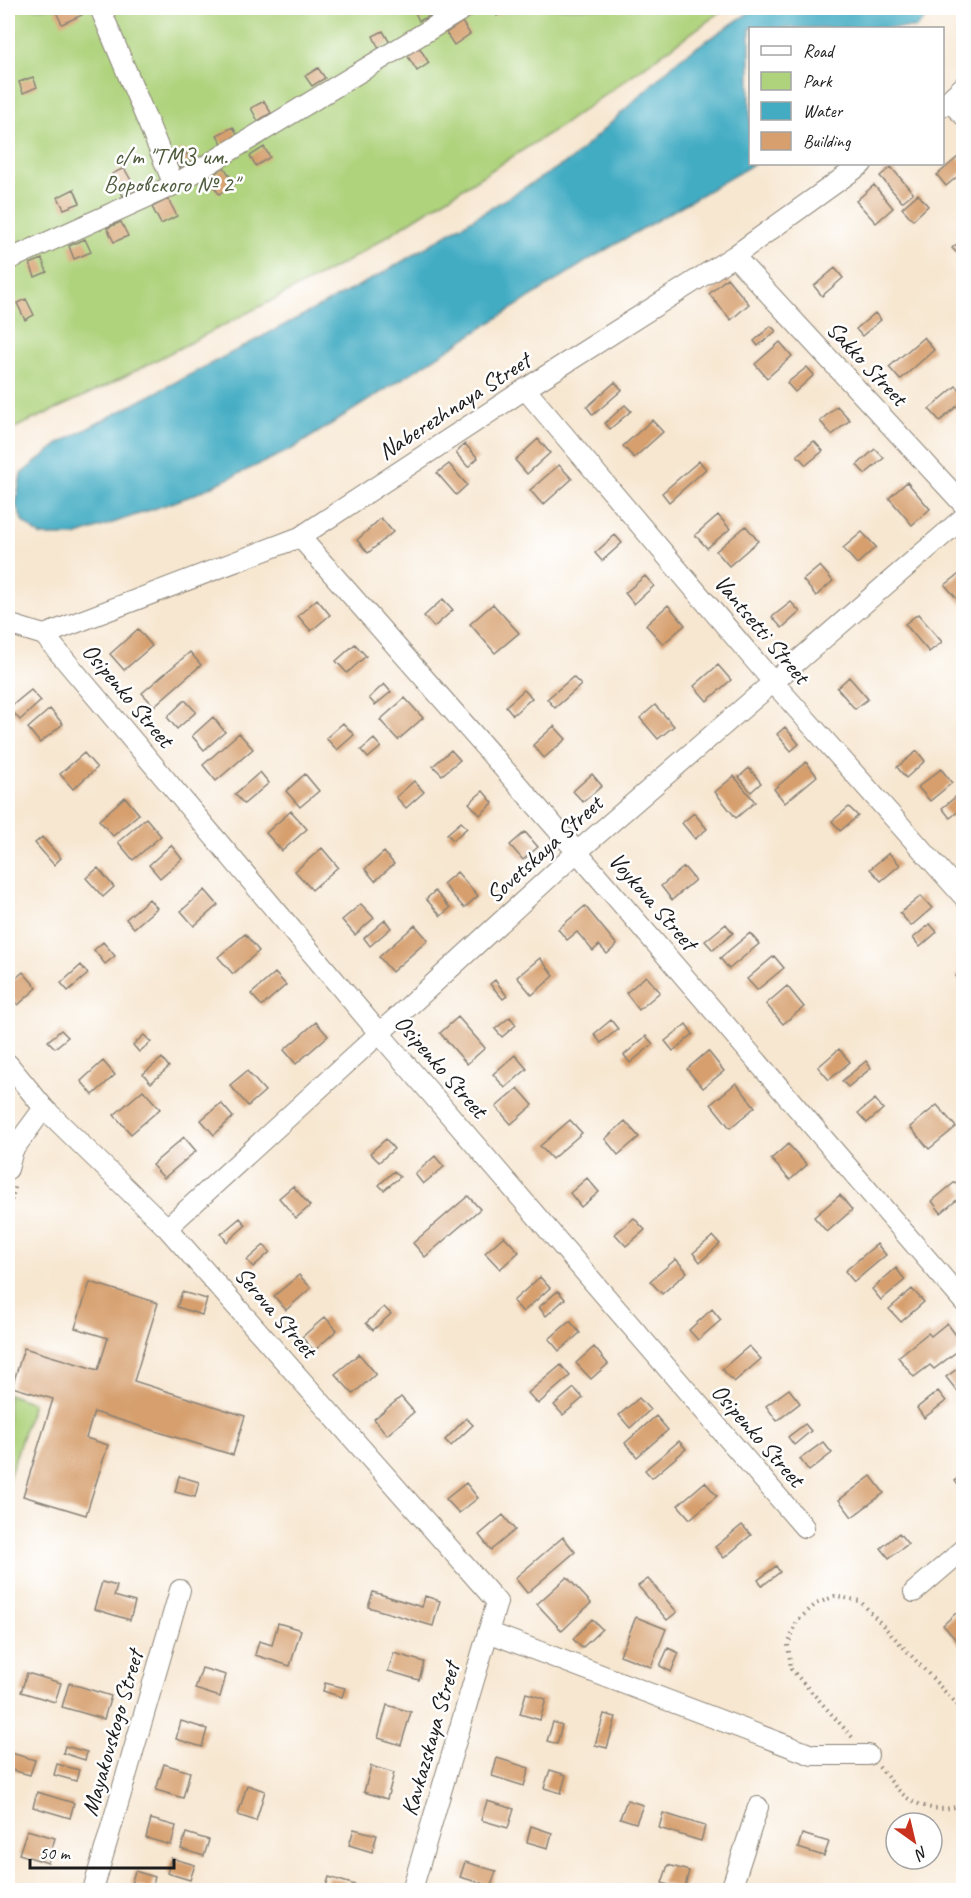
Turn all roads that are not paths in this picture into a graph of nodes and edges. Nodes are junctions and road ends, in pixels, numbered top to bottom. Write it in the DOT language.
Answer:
graph roads {
  1 [pos="100,8"];
  2 [pos="465,8"];
  3 [pos="963,86"];
  4 [pos="946,104"];
  5 [pos="963,116"];
  6 [pos="861,165"];
  7 [pos="174,184"];
  8 [pos="734,256"];
  9 [pos="8,260"];
  10 [pos="525,389"];
  11 [pos="963,505"];
  12 [pos="963,518"];
  13 [pos="300,537"];
  14 [pos="8,624"];
  15 [pos="44,635"];
  16 [pos="772,682"];
  17 [pos="577,852"];
  18 [pos="963,897"];
  19 [pos="379,1033"];
  20 [pos="8,1064"];
  21 [pos="44,1108"];
  22 [pos="8,1169"];
  23 [pos="167,1228"];
  24 [pos="963,1302"];
  25 [pos="804,1527"];
  26 [pos="963,1549"];
  27 [pos="180,1590"];
  28 [pos="914,1592"];
  29 [pos="497,1602"];
  30 [pos="488,1632"];
  31 [pos="868,1755"];
  32 [pos="758,1807"];
  33 [pos="93,1890"];
  34 [pos="412,1890"];
  35 [pos="731,1890"];
  1 -- 7 [label="street"];
  2 -- 7 [label="street"];
  3 -- 4 [label="street"];
  4 -- 5 [label="street"];
  6 -- 8 [label="street, Naberezhnaya Street"];
  7 -- 9 [label="street"];
  8 -- 10 [label="street, Naberezhnaya Street"];
  8 -- 11 [label="street, Sakko Street"];
  10 -- 13 [label="street, Naberezhnaya Street"];
  10 -- 16 [label="street, Vantsetti Street"];
  12 -- 16 [label="street, Sovetskaya Street"];
  13 -- 15 [label="street, Naberezhnaya Street"];
  13 -- 17 [label="street, Voykova Street"];
  14 -- 15 [label="street"];
  15 -- 19 [label="street, Osipenko Street"];
  16 -- 17 [label="street, Sovetskaya Street"];
  16 -- 18 [label="street, Vantsetti Street"];
  17 -- 19 [label="street, Sovetskaya Street"];
  17 -- 24 [label="street, Voykova Street"];
  19 -- 23 [label="street, Sovetskaya Street"];
  19 -- 25 [label="street, Osipenko Street"];
  20 -- 21 [label="street, Serova Street"];
  21 -- 22 [label="street"];
  21 -- 23 [label="street, Serova Street"];
  23 -- 29 [label="street, Serova Street"];
  26 -- 28 [label="street"];
  27 -- 33 [label="street, Mayakovskogo Street"];
  29 -- 30 [label="street, Kavkazskaya Street"];
  30 -- 31 [label="street"];
  30 -- 34 [label="street, Kavkazskaya Street"];
  32 -- 35 [label="street"];
}
